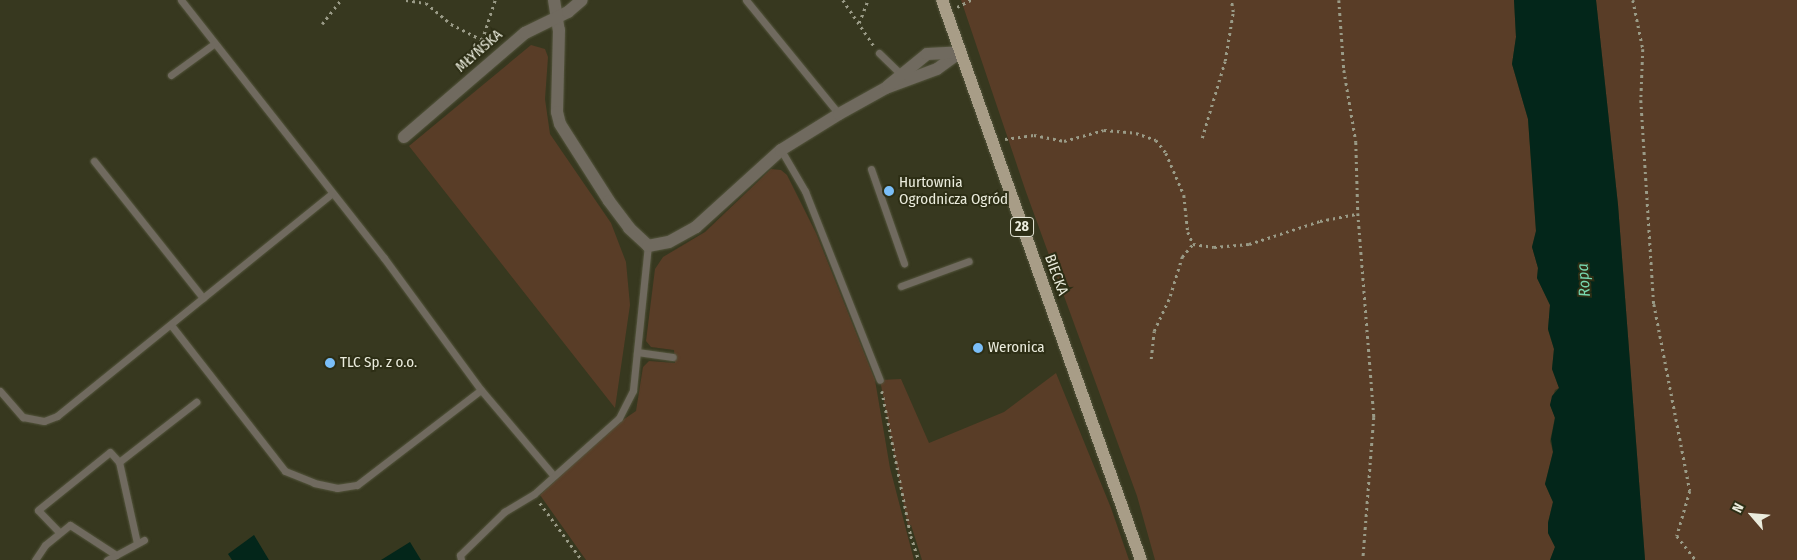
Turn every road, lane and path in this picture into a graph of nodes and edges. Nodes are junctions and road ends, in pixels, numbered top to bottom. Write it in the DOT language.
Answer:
graph roads {
  1 [pos="181,0"];
  2 [pos="341,0"];
  3 [pos="406,0"];
  4 [pos="495,0"];
  5 [pos="554,0"];
  6 [pos="582,0"];
  7 [pos="746,0"];
  8 [pos="843,0"];
  9 [pos="868,0"];
  10 [pos="942,0"];
  11 [pos="1231,0"];
  12 [pos="1339,0"];
  13 [pos="1633,0"];
  14 [pos="558,17"];
  15 [pos="859,23"];
  16 [pos="322,24"];
  17 [pos="215,43"];
  18 [pos="960,52"];
  19 [pos="879,53"];
  20 [pos="900,73"];
  21 [pos="171,75"];
  22 [pos="886,88"];
  23 [pos="839,114"];
  24 [pos="404,137"];
  25 [pos="1202,138"];
  26 [pos="992,143"];
  27 [pos="781,150"];
  28 [pos="94,161"];
  29 [pos="871,170"];
  30 [pos="331,194"];
  31 [pos="1358,214"];
  32 [pos="1193,244"];
  33 [pos="648,246"];
  34 [pos="969,262"];
  35 [pos="904,263"];
  36 [pos="901,286"];
  37 [pos="203,298"];
  38 [pos="170,326"];
  39 [pos="637,352"];
  40 [pos="673,357"];
  41 [pos="1151,358"];
  42 [pos="880,380"];
  43 [pos="481,390"];
  44 [pos="0,391"];
  45 [pos="196,402"];
  46 [pos="119,462"];
  47 [pos="552,475"];
  48 [pos="534,494"];
  49 [pos="59,532"];
  50 [pos="116,555"];
  51 [pos="35,560"];
  52 [pos="107,560"];
  53 [pos="461,560"];
  54 [pos="582,560"];
  55 [pos="919,560"];
  56 [pos="1141,560"];
  57 [pos="1363,560"];
  58 [pos="1696,560"];
  1 -- 17 [label="lane"];
  2 -- 16 [label="path"];
  3 -- 4 [label="path"];
  5 -- 14 [label="street"];
  6 -- 14 [label="street, MŁYŃSKA"];
  7 -- 23 [label="lane"];
  8 -- 15 [label="path"];
  9 -- 15 [label="path"];
  10 -- 18 [label="main road, BIECKA / 28"];
  11 -- 25 [label="path"];
  12 -- 31 [label="path"];
  13 -- 58 [label="path"];
  14 -- 24 [label="street, MŁYŃSKA"];
  14 -- 33 [label="street"];
  15 -- 19 [label="path"];
  17 -- 21 [label="lane"];
  17 -- 30 [label="lane"];
  18 -- 20 [label="street"];
  18 -- 22 [label="street"];
  18 -- 26 [label="main road, BIECKA / 28"];
  19 -- 20 [label="lane"];
  20 -- 22 [label="street"];
  22 -- 23 [label="street"];
  23 -- 27 [label="street"];
  26 -- 32 [label="path"];
  26 -- 56 [label="main road, BIECKA / 28"];
  27 -- 33 [label="street"];
  27 -- 42 [label="lane"];
  28 -- 37 [label="lane"];
  29 -- 35 [label="lane"];
  30 -- 37 [label="lane"];
  30 -- 43 [label="lane"];
  31 -- 32 [label="path"];
  31 -- 57 [label="path"];
  32 -- 41 [label="path"];
  33 -- 39 [label="lane"];
  34 -- 36 [label="lane"];
  37 -- 38 [label="lane"];
  38 -- 43 [label="lane"];
  38 -- 44 [label="lane"];
  39 -- 40 [label="lane"];
  39 -- 47 [label="lane"];
  42 -- 55 [label="path"];
  43 -- 47 [label="lane"];
  45 -- 46 [label="lane"];
  46 -- 49 [label="lane"];
  46 -- 50 [label="lane"];
  47 -- 48 [label="lane"];
  48 -- 53 [label="lane"];
  48 -- 54 [label="path"];
  49 -- 50 [label="lane"];
  49 -- 51 [label="lane"];
  50 -- 52 [label="lane"];
}
